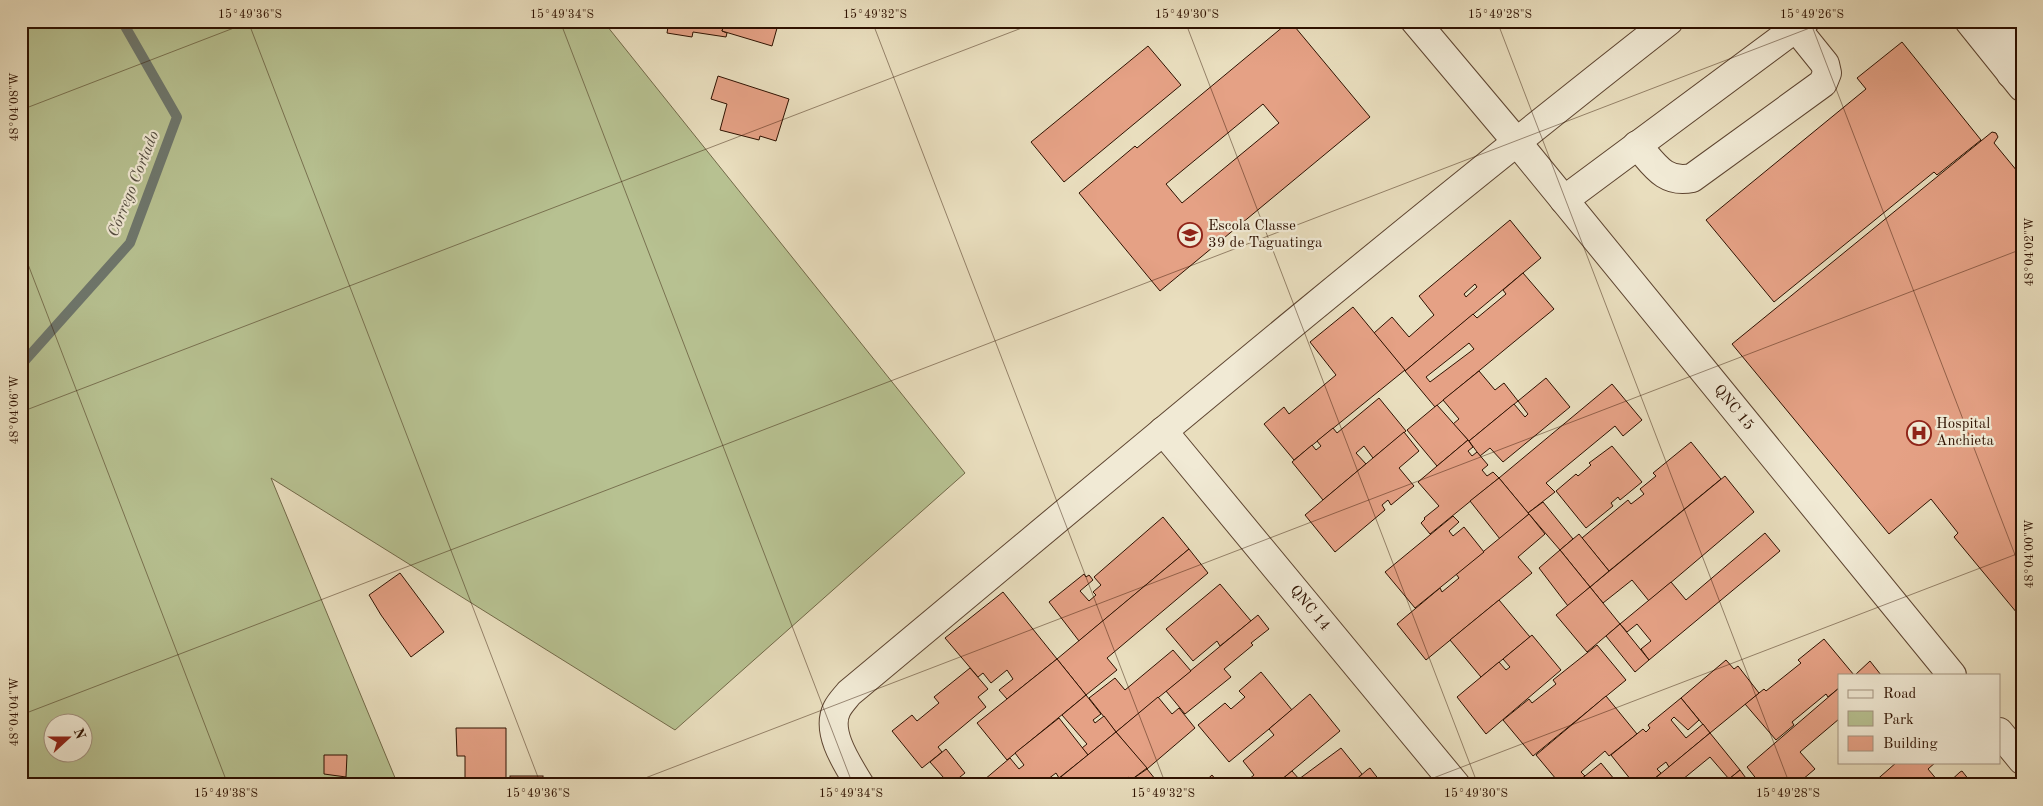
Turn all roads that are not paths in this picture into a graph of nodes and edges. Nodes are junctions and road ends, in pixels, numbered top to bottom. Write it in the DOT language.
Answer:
graph roads {
  1 [pos="1415,21"];
  2 [pos="1669,21"];
  3 [pos="1969,21"];
  4 [pos="2004,21"];
  5 [pos="1800,25"];
  6 [pos="2017,81"];
  7 [pos="1516,141"];
  8 [pos="1638,145"];
  9 [pos="1564,200"];
  10 [pos="1163,431"];
  11 [pos="1951,674"];
  12 [pos="2000,733"];
  13 [pos="2022,760"];
  14 [pos="860,785"];
  15 [pos="1456,785"];
  1 -- 7 [label="street, QNC 15"];
  2 -- 7 [label="street"];
  3 -- 6 [label="street"];
  4 -- 6 [label="street"];
  5 -- 8 [label="street"];
  5 -- 8 [label="street"];
  7 -- 9 [label="street, QNC 15"];
  7 -- 10 [label="street"];
  8 -- 9 [label="street"];
  9 -- 11 [label="street, QNC 15"];
  10 -- 14 [label="street"];
  10 -- 15 [label="street, QNC 14"];
  12 -- 13 [label="street"];
}
